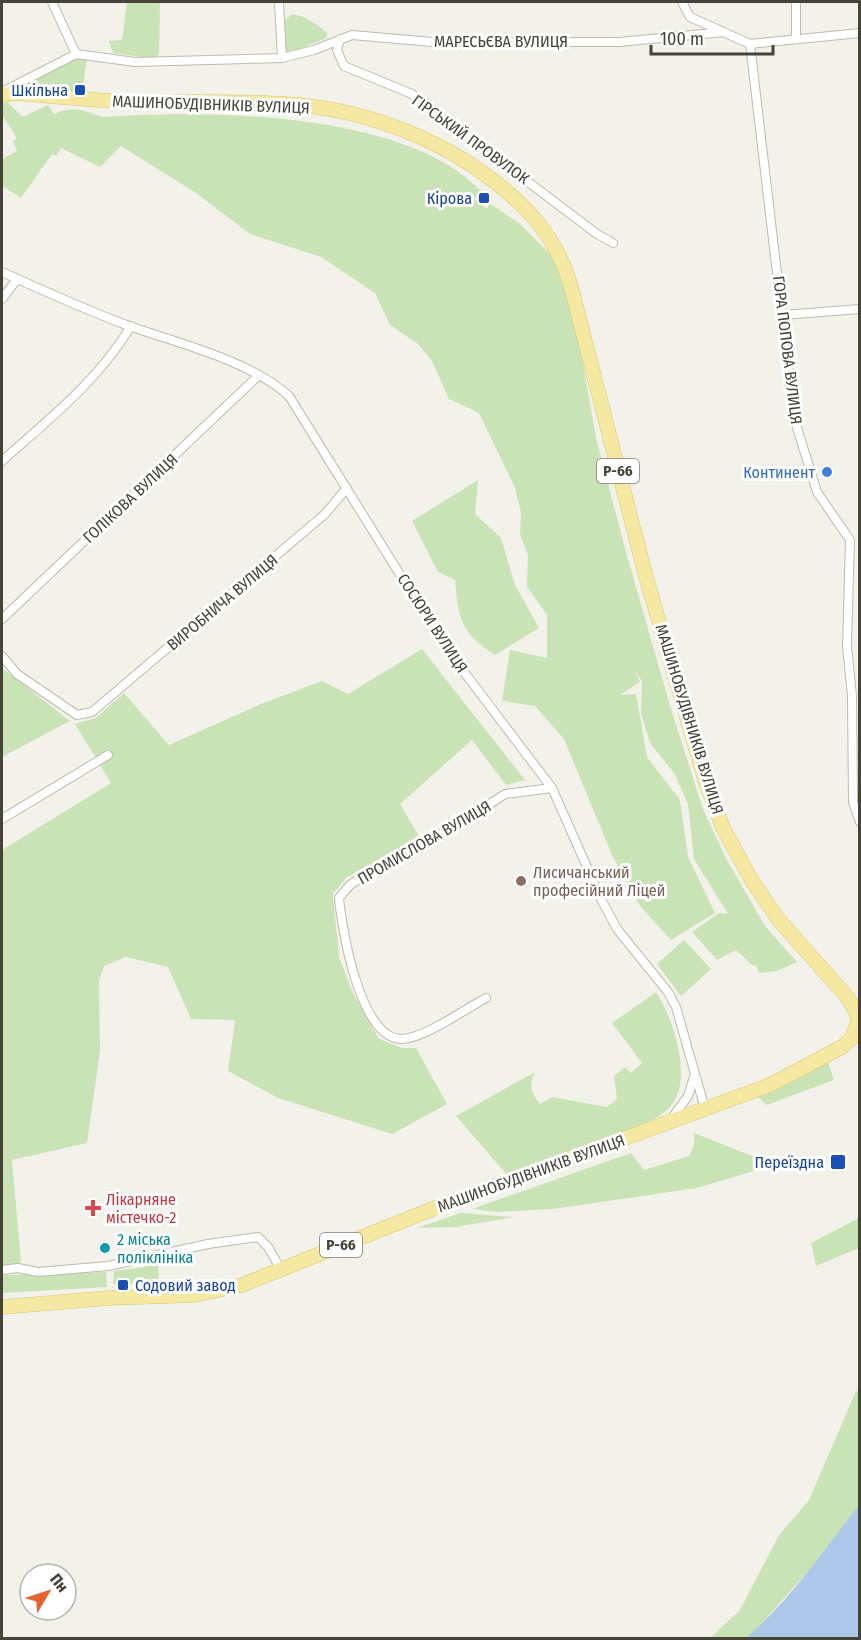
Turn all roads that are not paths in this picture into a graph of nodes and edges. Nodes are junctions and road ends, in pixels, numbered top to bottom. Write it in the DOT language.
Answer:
graph roads {
  1 [pos="52,2"];
  2 [pos="279,2"];
  3 [pos="682,2"];
  4 [pos="796,2"];
  5 [pos="724,32"];
  6 [pos="860,33"];
  7 [pos="340,39"];
  8 [pos="796,39"];
  9 [pos="750,44"];
  10 [pos="76,54"];
  11 [pos="282,58"];
  12 [pos="2,94"];
  13 [pos="613,243"];
  14 [pos="2,272"];
  15 [pos="17,279"];
  16 [pos="2,299"];
  17 [pos="860,309"];
  18 [pos="783,315"];
  19 [pos="131,326"];
  20 [pos="258,376"];
  21 [pos="2,461"];
  22 [pos="347,488"];
  23 [pos="850,540"];
  24 [pos="860,549"];
  25 [pos="2,619"];
  26 [pos="2,657"];
  27 [pos="856,710"];
  28 [pos="108,755"];
  29 [pos="552,788"];
  30 [pos="2,819"];
  31 [pos="860,822"];
  32 [pos="486,998"];
  33 [pos="860,1041"];
  34 [pos="842,1047"];
  35 [pos="695,1074"];
  36 [pos="705,1109"];
  37 [pos="668,1123"];
  38 [pos="280,1268"];
  39 [pos="2,1270"];
  40 [pos="2,1307"];
  1 -- 10 [label="street"];
  2 -- 11 [label="street"];
  3 -- 5 [label="street"];
  4 -- 8 [label="street"];
  5 -- 7 [label="street, МАРЕСЬЄВА ВУЛИЦЯ"];
  5 -- 9 [label="street"];
  6 -- 8 [label="street"];
  7 -- 11 [label="street, МАРЕСЬЄВА ВУЛИЦЯ"];
  7 -- 13 [label="street, ГІРСЬКИЙ ПРОВУЛОК"];
  8 -- 9 [label="street"];
  9 -- 18 [label="street, ГОРА ПОПОВА ВУЛИЦЯ"];
  10 -- 11 [label="street, МАРЕСЬЄВА ВУЛИЦЯ"];
  10 -- 12 [label="street"];
  12 -- 34 [label="main road, МАШИНОБУДІВНИКІВ ВУЛИЦЯ / Р-66"];
  14 -- 15 [label="street, СОСЮРИ ВУЛИЦЯ"];
  15 -- 16 [label="street"];
  15 -- 19 [label="street, СОСЮРИ ВУЛИЦЯ"];
  17 -- 18 [label="street"];
  18 -- 23 [label="street, ГОРА ПОПОВА ВУЛИЦЯ"];
  19 -- 20 [label="street, СОСЮРИ ВУЛИЦЯ"];
  19 -- 21 [label="street"];
  20 -- 22 [label="street, СОСЮРИ ВУЛИЦЯ"];
  20 -- 25 [label="street, ГОЛІКОВА ВУЛИЦЯ"];
  22 -- 26 [label="street, ВИРОБНИЧА ВУЛИЦЯ"];
  22 -- 29 [label="street, СОСЮРИ ВУЛИЦЯ"];
  23 -- 24 [label="street, ГОРА ПОПОВА ВУЛИЦЯ"];
  23 -- 27 [label="street"];
  27 -- 31 [label="street"];
  28 -- 30 [label="street"];
  29 -- 32 [label="street, ПРОМИСЛОВА ВУЛИЦЯ"];
  29 -- 35 [label="street, СОСЮРИ ВУЛИЦЯ"];
  33 -- 34 [label="street"];
  34 -- 36 [label="main road, МАШИНОБУДІВНИКІВ ВУЛИЦЯ / Р-66"];
  35 -- 36 [label="street, СОСЮРИ ВУЛИЦЯ"];
  35 -- 37 [label="street"];
  36 -- 37 [label="main road, МАШИНОБУДІВНИКІВ ВУЛИЦЯ / Р-66"];
  37 -- 38 [label="main road, МАШИНОБУДІВНИКІВ ВУЛИЦЯ / Р-66"];
  38 -- 39 [label="street"];
  38 -- 40 [label="main road, МАШИНОБУДІВНИКІВ ВУЛИЦЯ / Р-66"];
}
